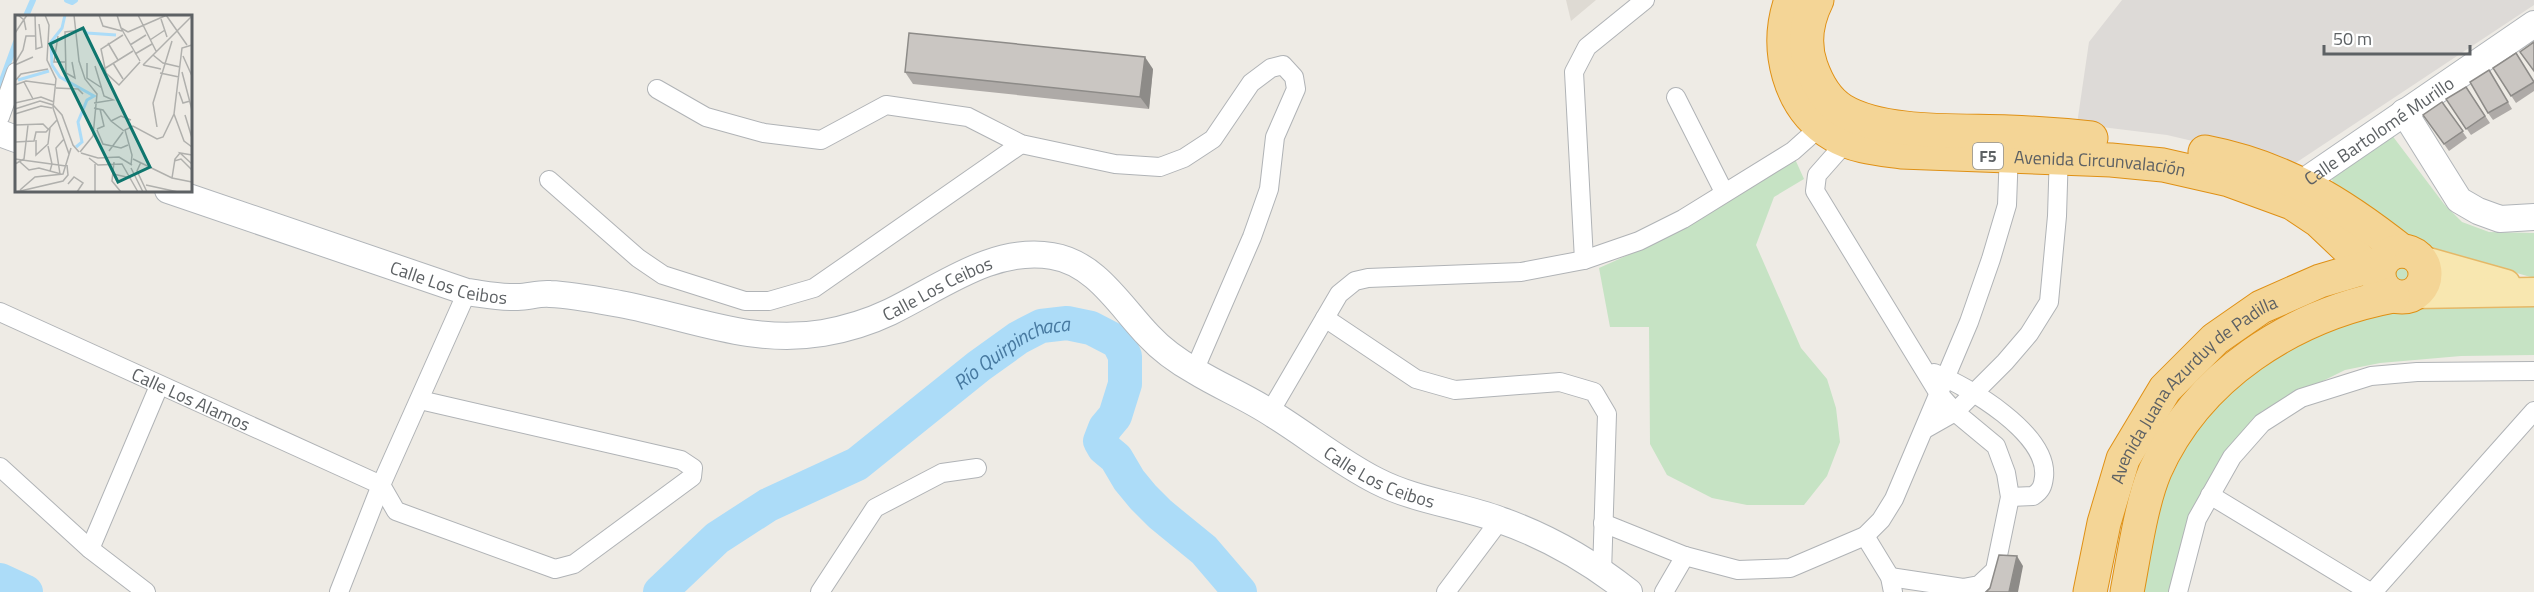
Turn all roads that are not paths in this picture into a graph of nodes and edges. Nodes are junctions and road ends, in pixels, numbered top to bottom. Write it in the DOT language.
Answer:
graph roads {
  1 [pos="1645,0"];
  2 [pos="1791,0"];
  3 [pos="1817,0"];
  4 [pos="2534,24"];
  5 [pos="15,75"];
  6 [pos="657,89"];
  7 [pos="1677,97"];
  8 [pos="2404,112"];
  9 [pos="0,117"];
  10 [pos="0,133"];
  11 [pos="1834,134"];
  12 [pos="15,139"];
  13 [pos="1021,144"];
  14 [pos="2009,144"];
  15 [pos="2059,146"];
  16 [pos="549,180"];
  17 [pos="174,192"];
  18 [pos="1724,192"];
  19 [pos="2297,193"];
  20 [pos="2534,218"];
  21 [pos="2319,221"];
  22 [pos="1584,260"];
  23 [pos="2394,273"];
  24 [pos="466,292"];
  25 [pos="2534,292"];
  26 [pos="2261,307"];
  27 [pos="0,312"];
  28 [pos="1325,318"];
  29 [pos="1194,371"];
  30 [pos="2534,371"];
  31 [pos="159,386"];
  32 [pos="1942,386"];
  33 [pos="1974,393"];
  34 [pos="420,400"];
  35 [pos="2534,411"];
  36 [pos="1270,412"];
  37 [pos="1955,412"];
  38 [pos="1925,429"];
  39 [pos="0,467"];
  40 [pos="977,468"];
  41 [pos="381,485"];
  42 [pos="2210,495"];
  43 [pos="2010,497"];
  44 [pos="1500,520"];
  45 [pos="1604,522"];
  46 [pos="1865,536"];
  47 [pos="90,549"];
  48 [pos="1685,556"];
  49 [pos="1602,573"];
  50 [pos="1892,584"];
  51 [pos="146,592"];
  52 [pos="339,592"];
  53 [pos="819,592"];
  54 [pos="1446,592"];
  55 [pos="1629,592"];
  56 [pos="1665,592"];
  57 [pos="2090,592"];
  58 [pos="2127,592"];
  59 [pos="2178,592"];
  60 [pos="2372,592"];
  1 -- 22 [label="street"];
  2 -- 11 [label="highway"];
  3 -- 14 [label="highway, Avenida Circunvalación / F5"];
  4 -- 8 [label="street, Calle Bartolomé Murillo"];
  5 -- 9 [label="street"];
  6 -- 13 [label="street"];
  7 -- 18 [label="street"];
  8 -- 19 [label="street, Calle Bartolomé Murillo"];
  8 -- 20 [label="street"];
  10 -- 12 [label="street"];
  11 -- 14 [label="highway, Avenida Circunvalación / F5"];
  11 -- 18 [label="street"];
  11 -- 32 [label="street"];
  13 -- 16 [label="street"];
  13 -- 29 [label="street"];
  14 -- 15 [label="highway, Avenida Circunvalación / F5"];
  14 -- 32 [label="street"];
  15 -- 19 [label="highway, Avenida Circunvalación / F5"];
  15 -- 33 [label="street"];
  17 -- 24 [label="street, Calle Los Ceibos"];
  18 -- 22 [label="street"];
  19 -- 21 [label="highway, Avenida Circunvalación / F5"];
  19 -- 23 [label="highway, Avenida Circunvalación / F5"];
  21 -- 23 [label="highway, Avenida Circunvalación / F5"];
  21 -- 26 [label="highway"];
  22 -- 28 [label="street"];
  23 -- 25 [label="main road, Avenida Juana Azurduy de Padilla"];
  23 -- 26 [label="highway, Avenida Juana Azurduy de Padilla"];
  23 -- 58 [label="highway, Avenida Juana Azurduy de Padilla"];
  24 -- 29 [label="street, Calle Los Ceibos"];
  24 -- 34 [label="street"];
  26 -- 57 [label="highway, Avenida Juana Azurduy de Padilla"];
  27 -- 31 [label="street, Calle Los Alamos"];
  28 -- 36 [label="street"];
  28 -- 45 [label="street"];
  29 -- 36 [label="street, Calle Los Ceibos"];
  30 -- 42 [label="street"];
  31 -- 41 [label="street, Calle Los Alamos"];
  31 -- 47 [label="street"];
  32 -- 33 [label="street"];
  32 -- 37 [label="street"];
  32 -- 38 [label="street"];
  33 -- 37 [label="street"];
  33 -- 43 [label="street"];
  34 -- 41 [label="street"];
  34 -- 41 [label="street"];
  35 -- 60 [label="street"];
  36 -- 44 [label="street, Calle Los Ceibos"];
  37 -- 38 [label="street"];
  37 -- 43 [label="street"];
  38 -- 46 [label="street"];
  39 -- 47 [label="street"];
  40 -- 53 [label="street"];
  41 -- 52 [label="street"];
  42 -- 59 [label="street"];
  42 -- 60 [label="street"];
  43 -- 50 [label="street"];
  44 -- 49 [label="street, Calle Los Ceibos"];
  44 -- 54 [label="street"];
  45 -- 48 [label="street"];
  45 -- 49 [label="street"];
  46 -- 48 [label="street"];
  46 -- 50 [label="street"];
  47 -- 51 [label="street"];
  48 -- 56 [label="street"];
  49 -- 55 [label="street, Calle Los Ceibos"];
}
